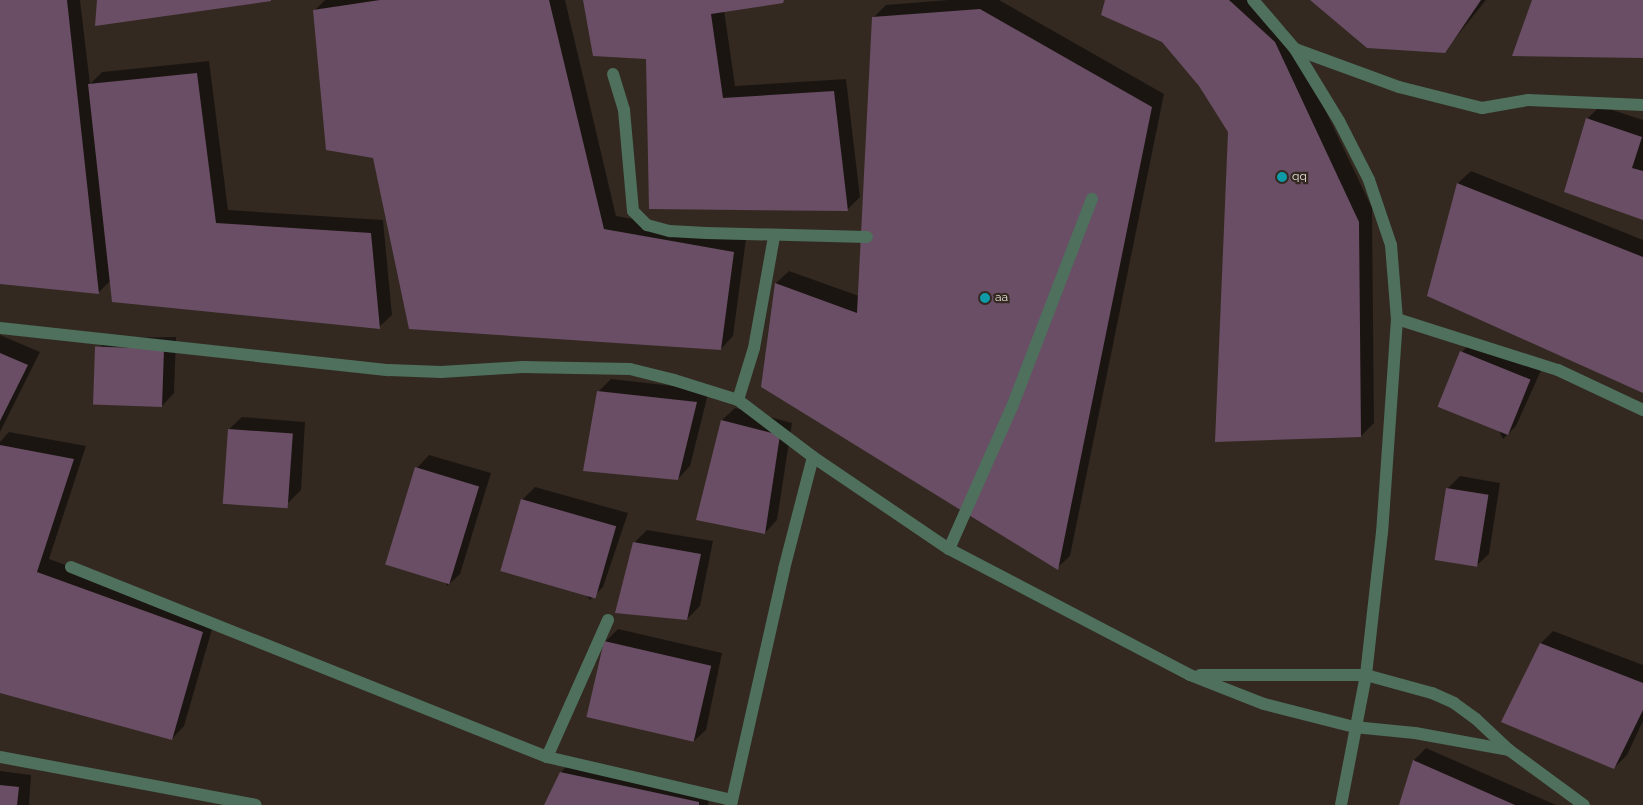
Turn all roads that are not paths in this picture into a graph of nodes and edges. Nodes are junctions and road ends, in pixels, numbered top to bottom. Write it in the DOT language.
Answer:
graph roads {
  1 [pos="1253,0"];
  2 [pos="1295,49"];
  3 [pos="613,74"];
  4 [pos="1643,105"];
  5 [pos="1092,200"];
  6 [pos="774,237"];
  7 [pos="867,237"];
  8 [pos="1398,319"];
  9 [pos="0,328"];
  10 [pos="738,400"];
  11 [pos="1643,410"];
  12 [pos="814,457"];
  13 [pos="950,549"];
  14 [pos="71,567"];
  15 [pos="608,620"];
  16 [pos="1190,675"];
  17 [pos="1366,675"];
  18 [pos="1354,727"];
  19 [pos="1509,750"];
  20 [pos="0,757"];
  21 [pos="547,757"];
  22 [pos="731,802"];
  23 [pos="256,805"];
  24 [pos="1341,805"];
  25 [pos="1584,805"];
  1 -- 2 [label="street"];
  2 -- 4 [label="street"];
  2 -- 8 [label="street"];
  3 -- 6 [label="street"];
  5 -- 13 [label="street"];
  6 -- 7 [label="street"];
  6 -- 10 [label="street"];
  8 -- 11 [label="street"];
  8 -- 17 [label="street"];
  9 -- 10 [label="street"];
  10 -- 12 [label="street"];
  12 -- 13 [label="street"];
  12 -- 22 [label="street"];
  13 -- 16 [label="street"];
  14 -- 21 [label="street"];
  15 -- 21 [label="street"];
  16 -- 17 [label="street"];
  16 -- 18 [label="street"];
  17 -- 18 [label="street"];
  17 -- 19 [label="street"];
  18 -- 19 [label="street"];
  18 -- 24 [label="street"];
  19 -- 25 [label="street"];
  20 -- 23 [label="street"];
  21 -- 22 [label="street"];
}
